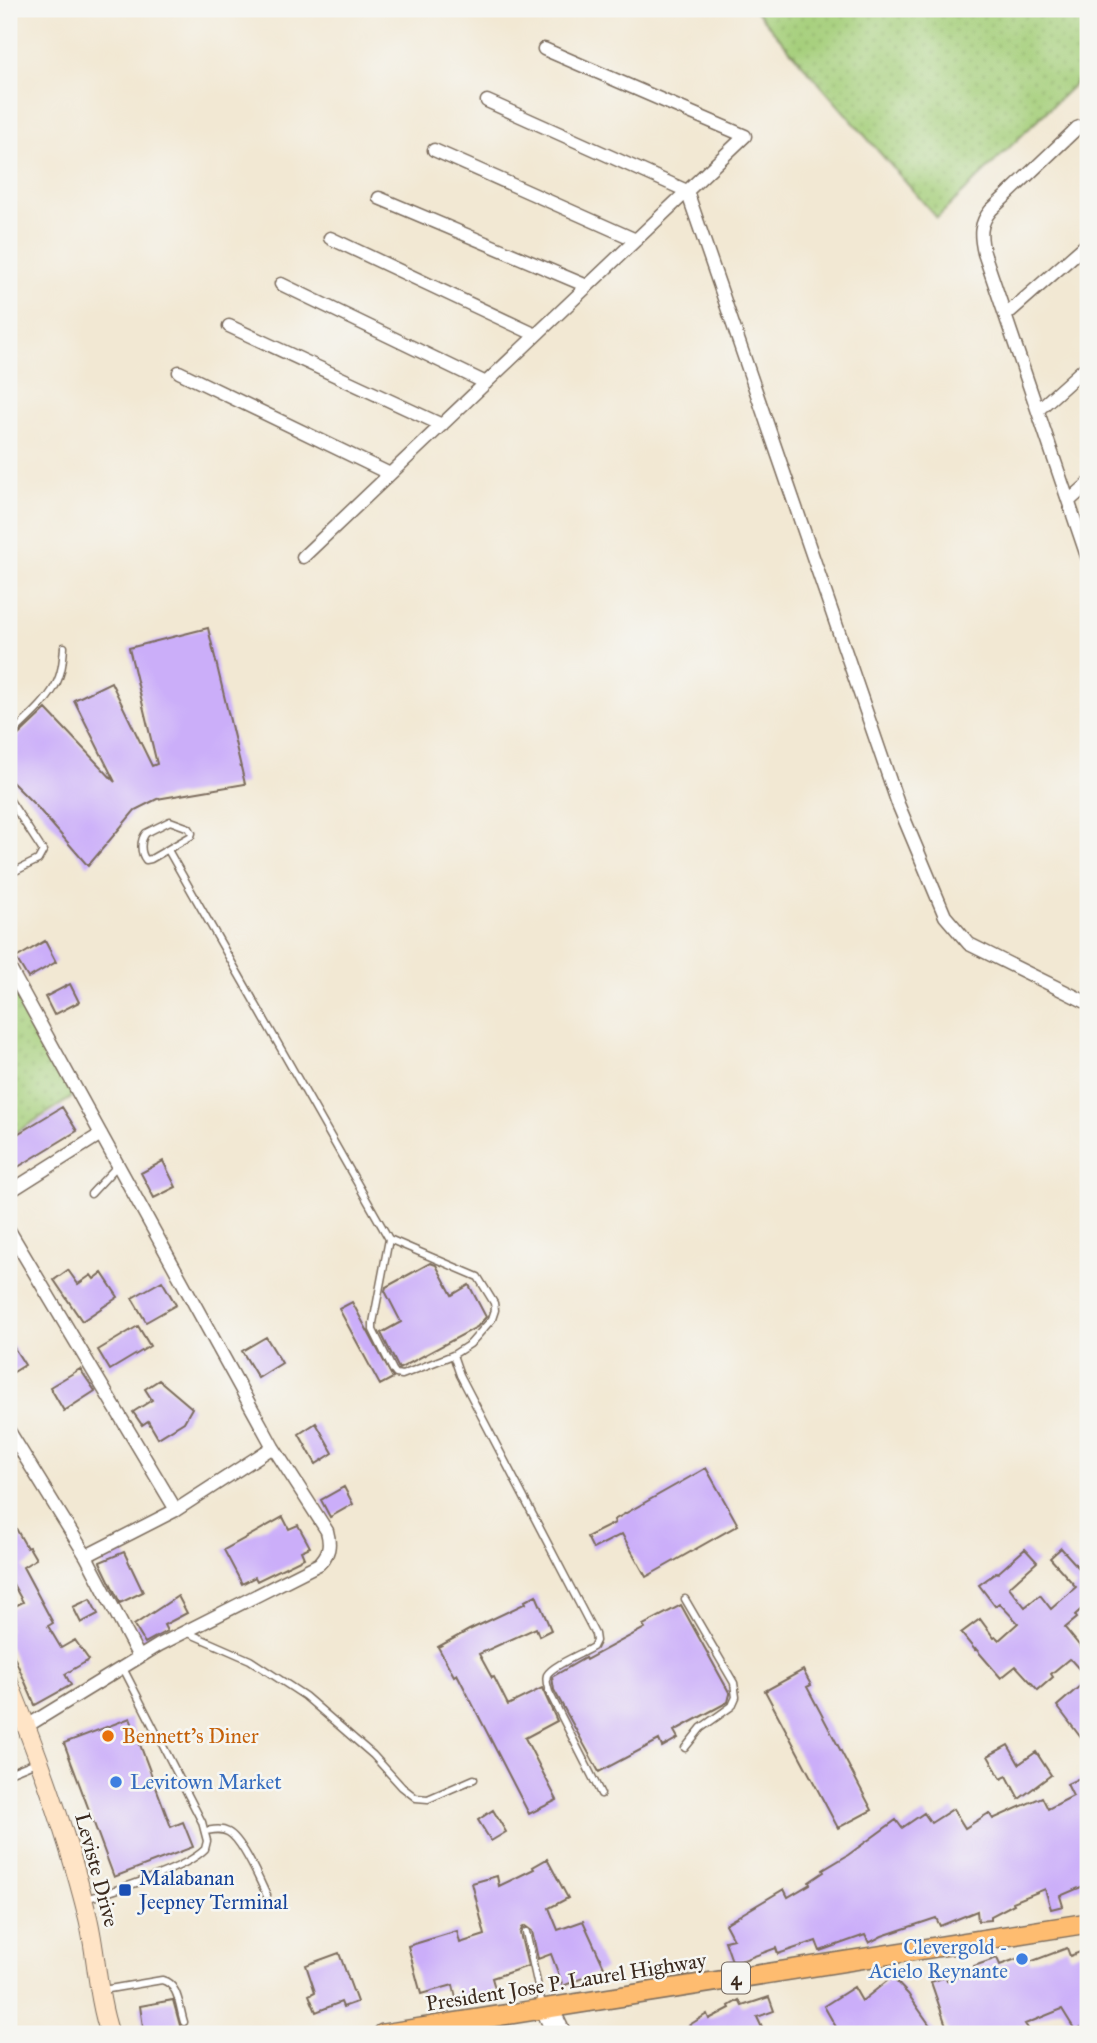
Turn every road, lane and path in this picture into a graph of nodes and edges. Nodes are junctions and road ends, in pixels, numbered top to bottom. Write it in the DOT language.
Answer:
graph roads {
  1 [pos="544,49"];
  2 [pos="487,101"];
  3 [pos="1088,124"];
  4 [pos="434,150"];
  5 [pos="687,191"];
  6 [pos="379,198"];
  7 [pos="330,238"];
  8 [pos="636,240"];
  9 [pos="1088,243"];
  10 [pos="281,284"];
  11 [pos="587,286"];
  12 [pos="1006,315"];
  13 [pos="229,326"];
  14 [pos="536,335"];
  15 [pos="1088,365"];
  16 [pos="179,372"];
  17 [pos="486,383"];
  18 [pos="1038,410"];
  19 [pos="442,425"];
  20 [pos="390,474"];
  21 [pos="1088,484"];
  22 [pos="1069,501"];
  23 [pos="303,556"];
  24 [pos="1088,559"];
  25 [pos="64,647"];
  26 [pos="9,737"];
  27 [pos="9,799"];
  28 [pos="167,850"];
  29 [pos="9,874"];
  30 [pos="9,967"];
  31 [pos="1088,1003"];
  32 [pos="101,1134"];
  33 [pos="118,1165"];
  34 [pos="9,1192"];
  35 [pos="91,1194"];
  36 [pos="9,1230"];
  37 [pos="389,1239"];
  38 [pos="453,1355"];
  39 [pos="9,1431"];
  40 [pos="273,1447"];
  41 [pos="176,1510"];
  42 [pos="86,1556"];
  43 [pos="685,1599"];
  44 [pos="184,1631"];
  45 [pos="139,1657"];
  46 [pos="123,1668"];
  47 [pos="9,1683"];
  48 [pos="9,1709"];
  49 [pos="27,1726"];
  50 [pos="685,1748"];
  51 [pos="31,1764"];
  52 [pos="9,1773"];
  53 [pos="474,1779"];
  54 [pos="601,1794"];
  55 [pos="205,1832"];
  56 [pos="267,1896"];
  57 [pos="83,1900"];
  58 [pos="1088,1923"];
  59 [pos="526,1932"];
  60 [pos="101,1991"];
  61 [pos="547,2008"];
  62 [pos="184,2022"];
  63 [pos="480,2026"];
  64 [pos="98,2034"];
  65 [pos="110,2034"];
  66 [pos="383,2034"];
  67 [pos="553,2034"];
  68 [pos="565,2034"];
  1 -- 5 [label="street"];
  2 -- 5 [label="street"];
  3 -- 12 [label="street"];
  4 -- 8 [label="street"];
  5 -- 8 [label="street"];
  5 -- 31 [label="street"];
  6 -- 11 [label="street"];
  7 -- 14 [label="street"];
  8 -- 11 [label="street"];
  9 -- 12 [label="street"];
  10 -- 17 [label="street"];
  11 -- 14 [label="street"];
  12 -- 18 [label="street"];
  13 -- 19 [label="street"];
  14 -- 17 [label="street"];
  15 -- 18 [label="street"];
  16 -- 20 [label="street"];
  17 -- 19 [label="street"];
  18 -- 22 [label="street"];
  19 -- 20 [label="street"];
  20 -- 23 [label="street"];
  21 -- 22 [label="street"];
  22 -- 24 [label="street"];
  25 -- 26 [label="lane"];
  27 -- 29 [label="lane"];
  28 -- 28 [label="lane"];
  28 -- 37 [label="lane"];
  30 -- 32 [label="street"];
  32 -- 33 [label="street"];
  32 -- 34 [label="street"];
  33 -- 35 [label="lane"];
  33 -- 40 [label="street"];
  36 -- 41 [label="street"];
  37 -- 38 [label="lane"];
  37 -- 38 [label="lane"];
  38 -- 54 [label="lane"];
  39 -- 42 [label="street"];
  40 -- 41 [label="street"];
  40 -- 44 [label="street"];
  41 -- 42 [label="street"];
  42 -- 45 [label="street"];
  43 -- 50 [label="lane"];
  44 -- 45 [label="street"];
  44 -- 53 [label="lane"];
  45 -- 46 [label="street"];
  46 -- 49 [label="street"];
  46 -- 55 [label="lane"];
  47 -- 49 [label="main road, Leviste Drive"];
  48 -- 51 [label="main road, Leviste Drive"];
  49 -- 57 [label="main road, Leviste Drive"];
  51 -- 52 [label="lane"];
  51 -- 64 [label="main road, Leviste Drive"];
  55 -- 56 [label="lane"];
  55 -- 57 [label="lane"];
  57 -- 60 [label="main road, Leviste Drive"];
  58 -- 61 [label="main road, President Jose P. Laurel Highway / 4"];
  59 -- 61 [label="lane"];
  60 -- 62 [label="lane"];
  60 -- 65 [label="main road, Leviste Drive"];
  61 -- 63 [label="main road, President Jose P. Laurel Highway / 4"];
  61 -- 67 [label="street"];
  61 -- 68 [label="street"];
  63 -- 66 [label="main road, President Jose P. Laurel Highway / 4"];
}
